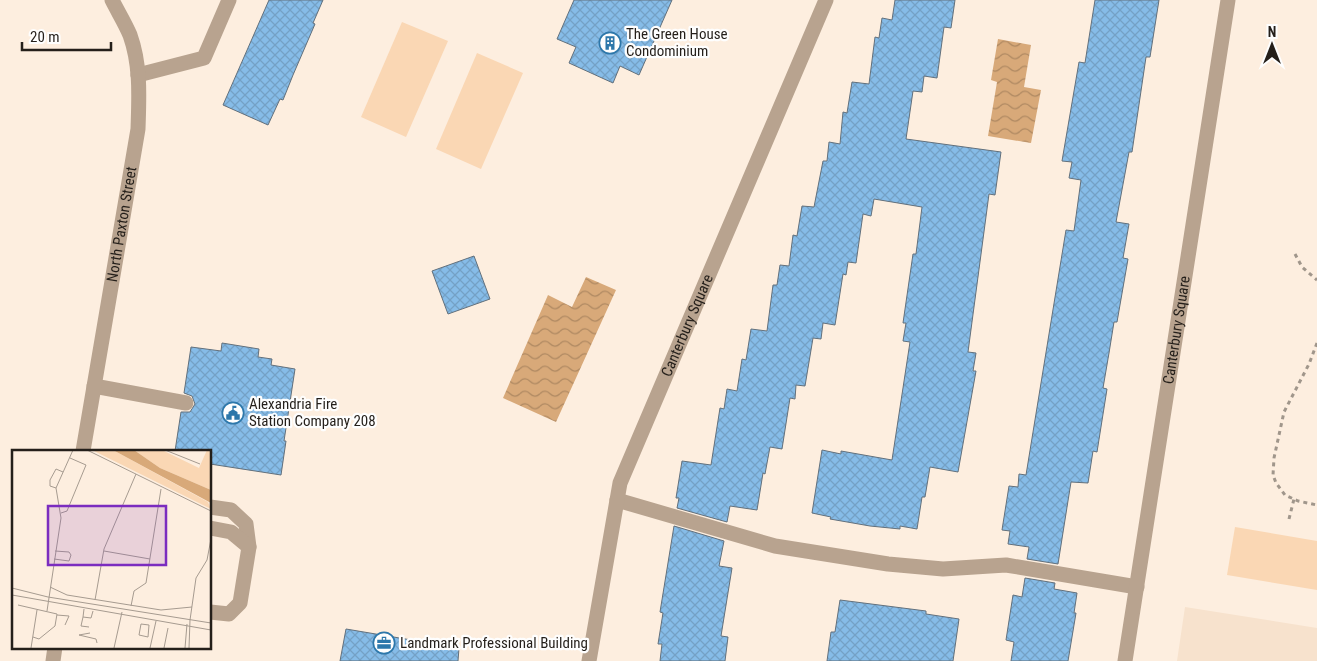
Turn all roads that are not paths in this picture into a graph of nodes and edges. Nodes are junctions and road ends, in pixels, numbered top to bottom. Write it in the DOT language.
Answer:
graph roads {
  1 [pos="112,0"];
  2 [pos="229,0"];
  3 [pos="826,0"];
  4 [pos="1228,0"];
  5 [pos="138,75"];
  6 [pos="94,386"];
  7 [pos="186,402"];
  8 [pos="83,450"];
  9 [pos="617,500"];
  10 [pos="211,506"];
  11 [pos="211,528"];
  12 [pos="249,547"];
  13 [pos="1137,587"];
  14 [pos="211,612"];
  15 [pos="54,648"];
  16 [pos="53,661"];
  17 [pos="589,661"];
  18 [pos="1125,661"];
  1 -- 5 [label="street, North Paxton Street"];
  2 -- 5 [label="street"];
  3 -- 9 [label="street, Canterbury Square"];
  4 -- 13 [label="street, Canterbury Square"];
  5 -- 6 [label="street, North Paxton Street"];
  6 -- 7 [label="street"];
  6 -- 8 [label="street, North Paxton Street"];
  9 -- 13 [label="street"];
  9 -- 17 [label="street, Canterbury Square"];
  10 -- 12 [label="street"];
  11 -- 12 [label="street"];
  12 -- 14 [label="street"];
  13 -- 18 [label="street, Canterbury Square"];
  15 -- 16 [label="street"];
}
